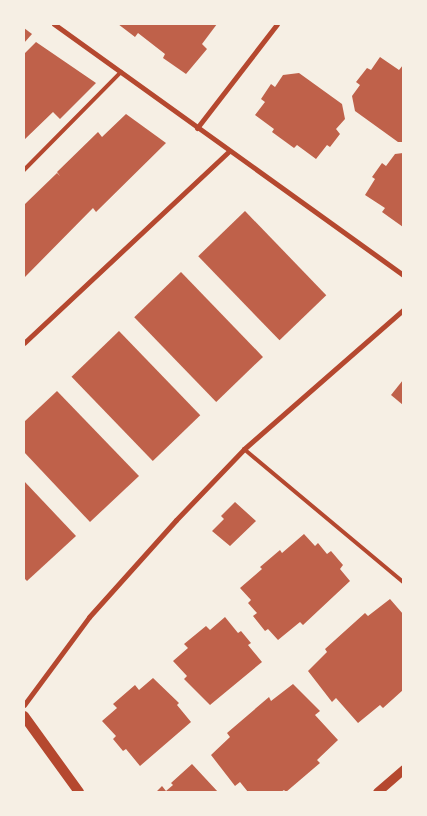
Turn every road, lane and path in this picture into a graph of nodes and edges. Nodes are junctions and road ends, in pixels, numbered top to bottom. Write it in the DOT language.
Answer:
graph roads {
  1 [pos="54,24"];
  2 [pos="277,24"];
  3 [pos="121,72"];
  4 [pos="197,128"];
  5 [pos="229,151"];
  6 [pos="24,170"];
  7 [pos="403,274"];
  8 [pos="403,310"];
  9 [pos="24,344"];
  10 [pos="244,449"];
  11 [pos="403,582"];
  12 [pos="24,705"];
  13 [pos="24,716"];
  14 [pos="403,769"];
  15 [pos="79,792"];
  16 [pos="377,792"];
  1 -- 3 [label="street"];
  2 -- 4 [label="street"];
  3 -- 4 [label="street"];
  3 -- 6 [label="lane"];
  4 -- 5 [label="street"];
  5 -- 7 [label="street"];
  5 -- 9 [label="street"];
  8 -- 10 [label="street"];
  10 -- 11 [label="lane"];
  10 -- 12 [label="street"];
  13 -- 15 [label="main road"];
  14 -- 16 [label="street"];
}
